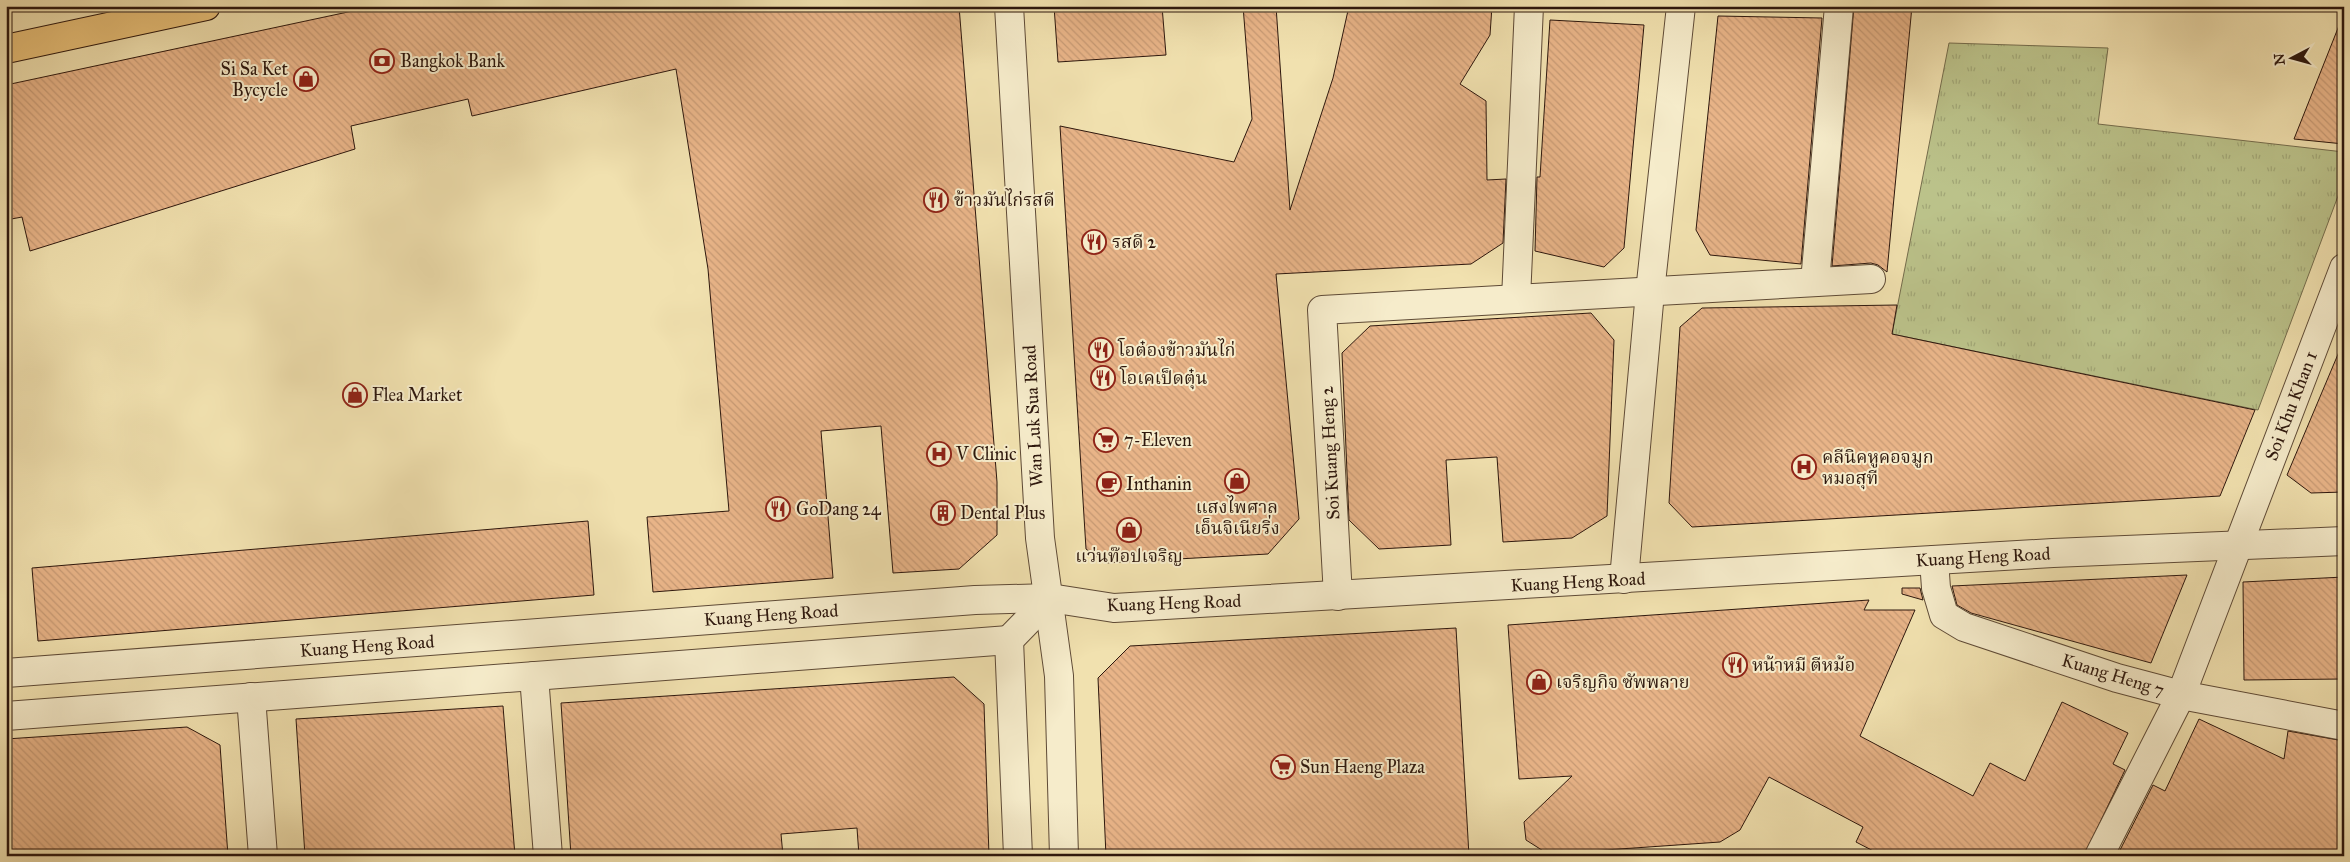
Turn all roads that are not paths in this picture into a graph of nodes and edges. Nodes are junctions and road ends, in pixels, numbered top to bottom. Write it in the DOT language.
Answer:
graph roads {
  1 [pos="206,6"];
  2 [pos="1009,6"];
  3 [pos="1529,6"];
  4 [pos="1681,6"];
  5 [pos="1839,6"];
  6 [pos="6,49"];
  7 [pos="2344,268"];
  8 [pos="1871,279"];
  9 [pos="1815,282"];
  10 [pos="1650,292"];
  11 [pos="1516,299"];
  12 [pos="2344,542"];
  13 [pos="2239,544"];
  14 [pos="1934,560"];
  15 [pos="1624,579"];
  16 [pos="1338,596"];
  17 [pos="1050,598"];
  18 [pos="1009,640"];
  19 [pos="6,673"];
  20 [pos="534,676"];
  21 [pos="2181,695"];
  22 [pos="251,697"];
  23 [pos="6,716"];
  24 [pos="2344,726"];
  25 [pos="263,856"];
  26 [pos="548,856"];
  27 [pos="1018,856"];
  28 [pos="1064,856"];
  29 [pos="2099,856"];
  1 -- 6 [label="main road"];
  2 -- 17 [label="street, Wan Luk Sua Road"];
  3 -- 11 [label="street"];
  4 -- 10 [label="street"];
  5 -- 9 [label="street"];
  7 -- 13 [label="street, Soi Khu Khan 1"];
  8 -- 9 [label="street"];
  9 -- 10 [label="street"];
  10 -- 11 [label="street"];
  10 -- 15 [label="street"];
  11 -- 16 [label="street, Soi Kuang Heng 2"];
  12 -- 13 [label="street, Kuang Heng Road"];
  13 -- 14 [label="street, Kuang Heng Road"];
  13 -- 21 [label="street, Soi Khu Khan 1"];
  14 -- 15 [label="street, Kuang Heng Road"];
  14 -- 21 [label="street, Kuang Heng 7"];
  15 -- 16 [label="street, Kuang Heng Road"];
  16 -- 17 [label="street, Kuang Heng Road"];
  17 -- 18 [label="street"];
  17 -- 19 [label="street, Kuang Heng Road"];
  17 -- 28 [label="street, Wan Luk Sua Road"];
  18 -- 20 [label="street"];
  18 -- 27 [label="street"];
  20 -- 22 [label="street"];
  20 -- 26 [label="street"];
  21 -- 24 [label="street, Kuang Heng 7"];
  21 -- 29 [label="street, Soi Khu Khan 1"];
  22 -- 23 [label="street"];
  22 -- 25 [label="street"];
}
